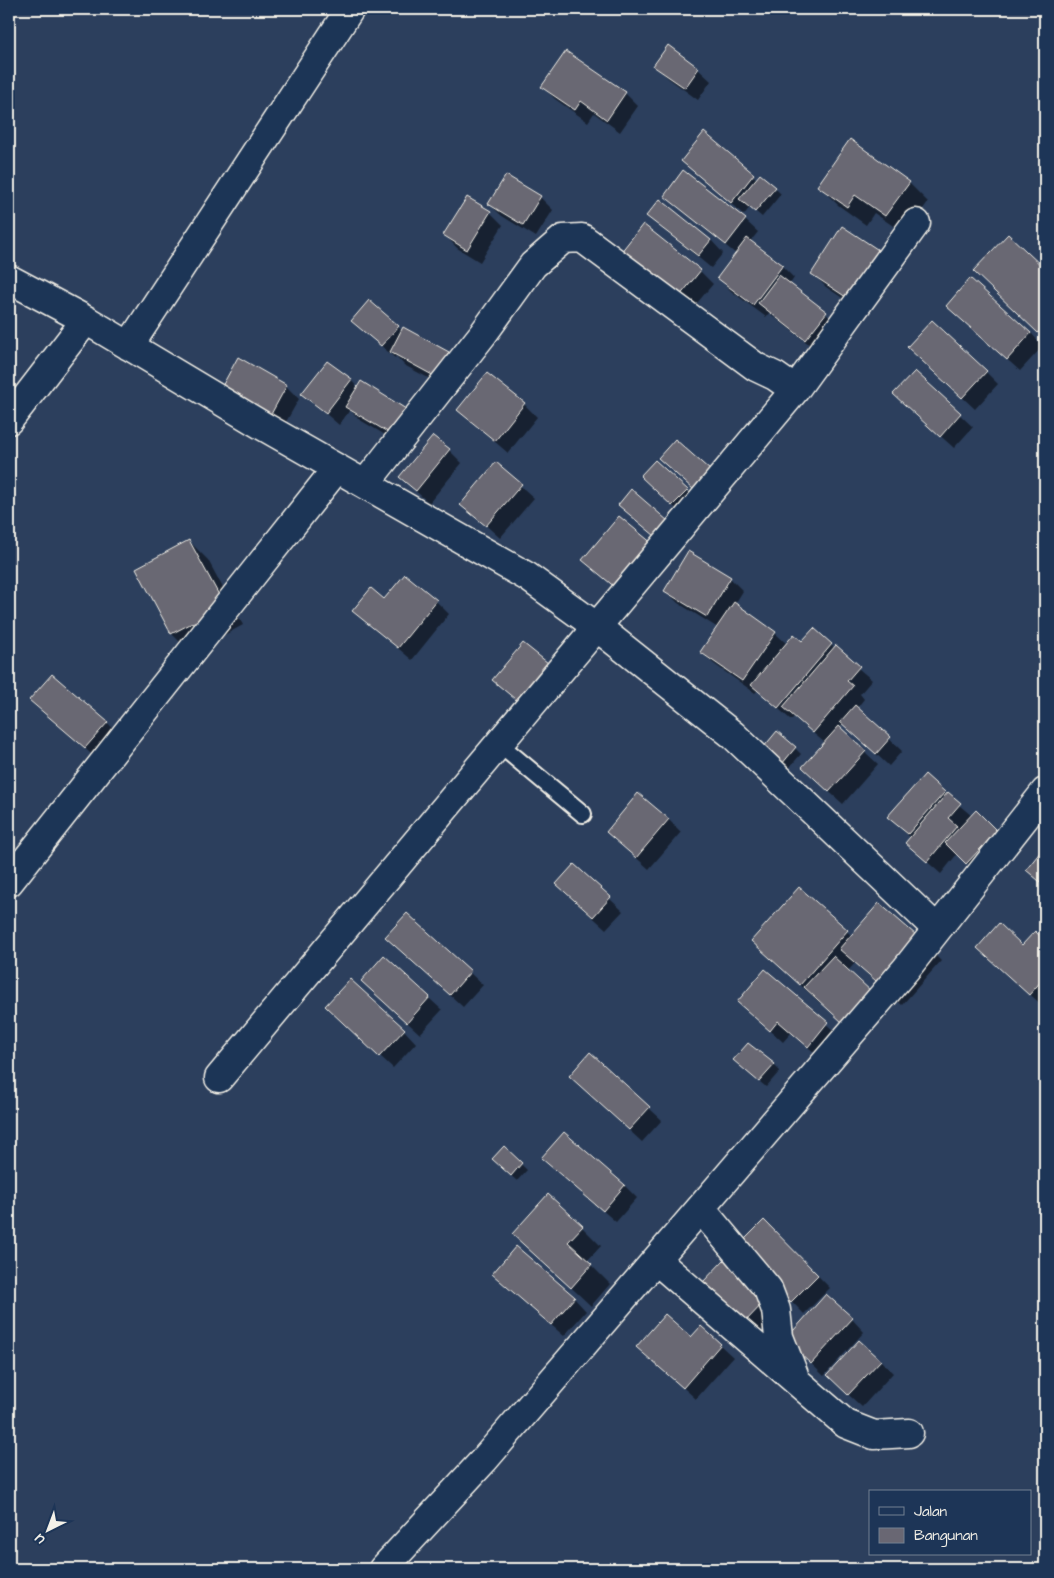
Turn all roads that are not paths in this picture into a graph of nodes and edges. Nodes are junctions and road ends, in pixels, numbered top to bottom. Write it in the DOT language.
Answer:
graph roads {
  1 [pos="350,9"];
  2 [pos="916,223"];
  3 [pos="9,279"];
  4 [pos="86,320"];
  5 [pos="129,346"];
  6 [pos="794,390"];
  7 [pos="9,420"];
  8 [pos="337,468"];
  9 [pos="365,484"];
  10 [pos="597,627"];
  11 [pos="499,744"];
  12 [pos="1045,792"];
  13 [pos="584,814"];
  14 [pos="9,882"];
  15 [pos="937,929"];
  16 [pos="219,1078"];
  17 [pos="700,1209"];
  18 [pos="656,1260"];
  19 [pos="796,1378"];
  20 [pos="909,1433"];
  21 [pos="383,1569"];
  1 -- 5 [label="street"];
  2 -- 6 [label="street"];
  3 -- 4 [label="street"];
  4 -- 5 [label="street"];
  4 -- 7 [label="street"];
  5 -- 8 [label="street"];
  6 -- 9 [label="street"];
  6 -- 10 [label="street"];
  8 -- 9 [label="street"];
  8 -- 14 [label="street"];
  9 -- 10 [label="street"];
  10 -- 11 [label="street"];
  10 -- 15 [label="street"];
  11 -- 13 [label="lane"];
  11 -- 16 [label="street"];
  12 -- 15 [label="street"];
  15 -- 17 [label="street"];
  17 -- 18 [label="street"];
  17 -- 19 [label="street"];
  18 -- 19 [label="street"];
  18 -- 21 [label="street"];
  19 -- 20 [label="street"];
}
